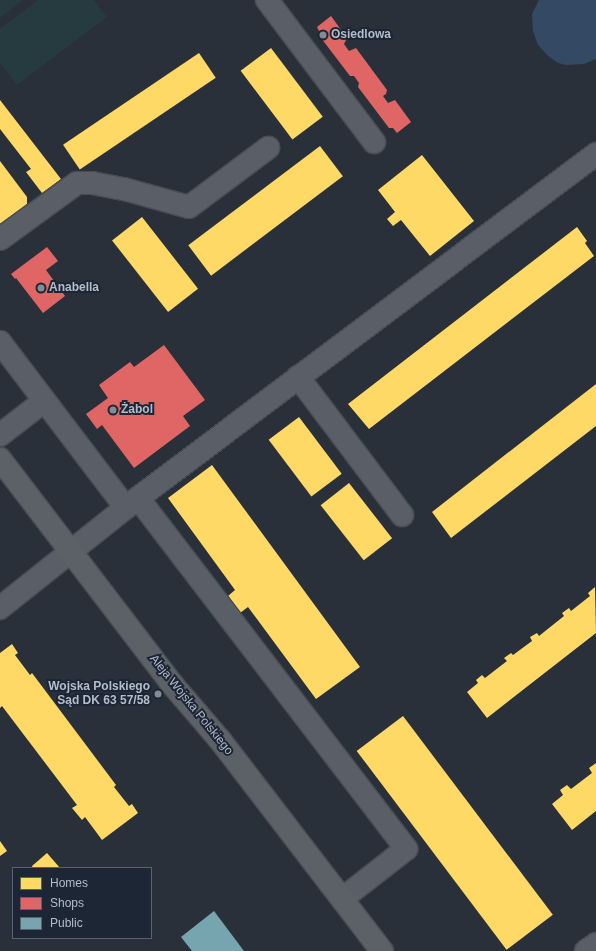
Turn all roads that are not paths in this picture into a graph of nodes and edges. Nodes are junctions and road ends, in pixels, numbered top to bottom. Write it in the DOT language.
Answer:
graph roads {
  1 [pos="267,0"];
  2 [pos="374,142"];
  3 [pos="268,148"];
  4 [pos="596,156"];
  5 [pos="0,239"];
  6 [pos="0,342"];
  7 [pos="298,377"];
  8 [pos="44,401"];
  9 [pos="0,435"];
  10 [pos="0,459"];
  11 [pos="132,503"];
  12 [pos="402,515"];
  13 [pos="71,552"];
  14 [pos="0,608"];
  15 [pos="342,898"];
  16 [pos="596,944"];
  17 [pos="382,951"];
  18 [pos="586,951"];
  1 -- 2 [label="street"];
  3 -- 5 [label="street"];
  4 -- 7 [label="street"];
  6 -- 8 [label="street"];
  7 -- 11 [label="street"];
  7 -- 12 [label="street"];
  8 -- 9 [label="street"];
  8 -- 11 [label="street"];
  10 -- 13 [label="main road, Aleja Wojska Polskiego"];
  11 -- 13 [label="street"];
  11 -- 15 [label="street"];
  13 -- 14 [label="street"];
  13 -- 15 [label="main road, Aleja Wojska Polskiego"];
  15 -- 17 [label="main road, Aleja Wojska Polskiego"];
  16 -- 18 [label="street"];
}
